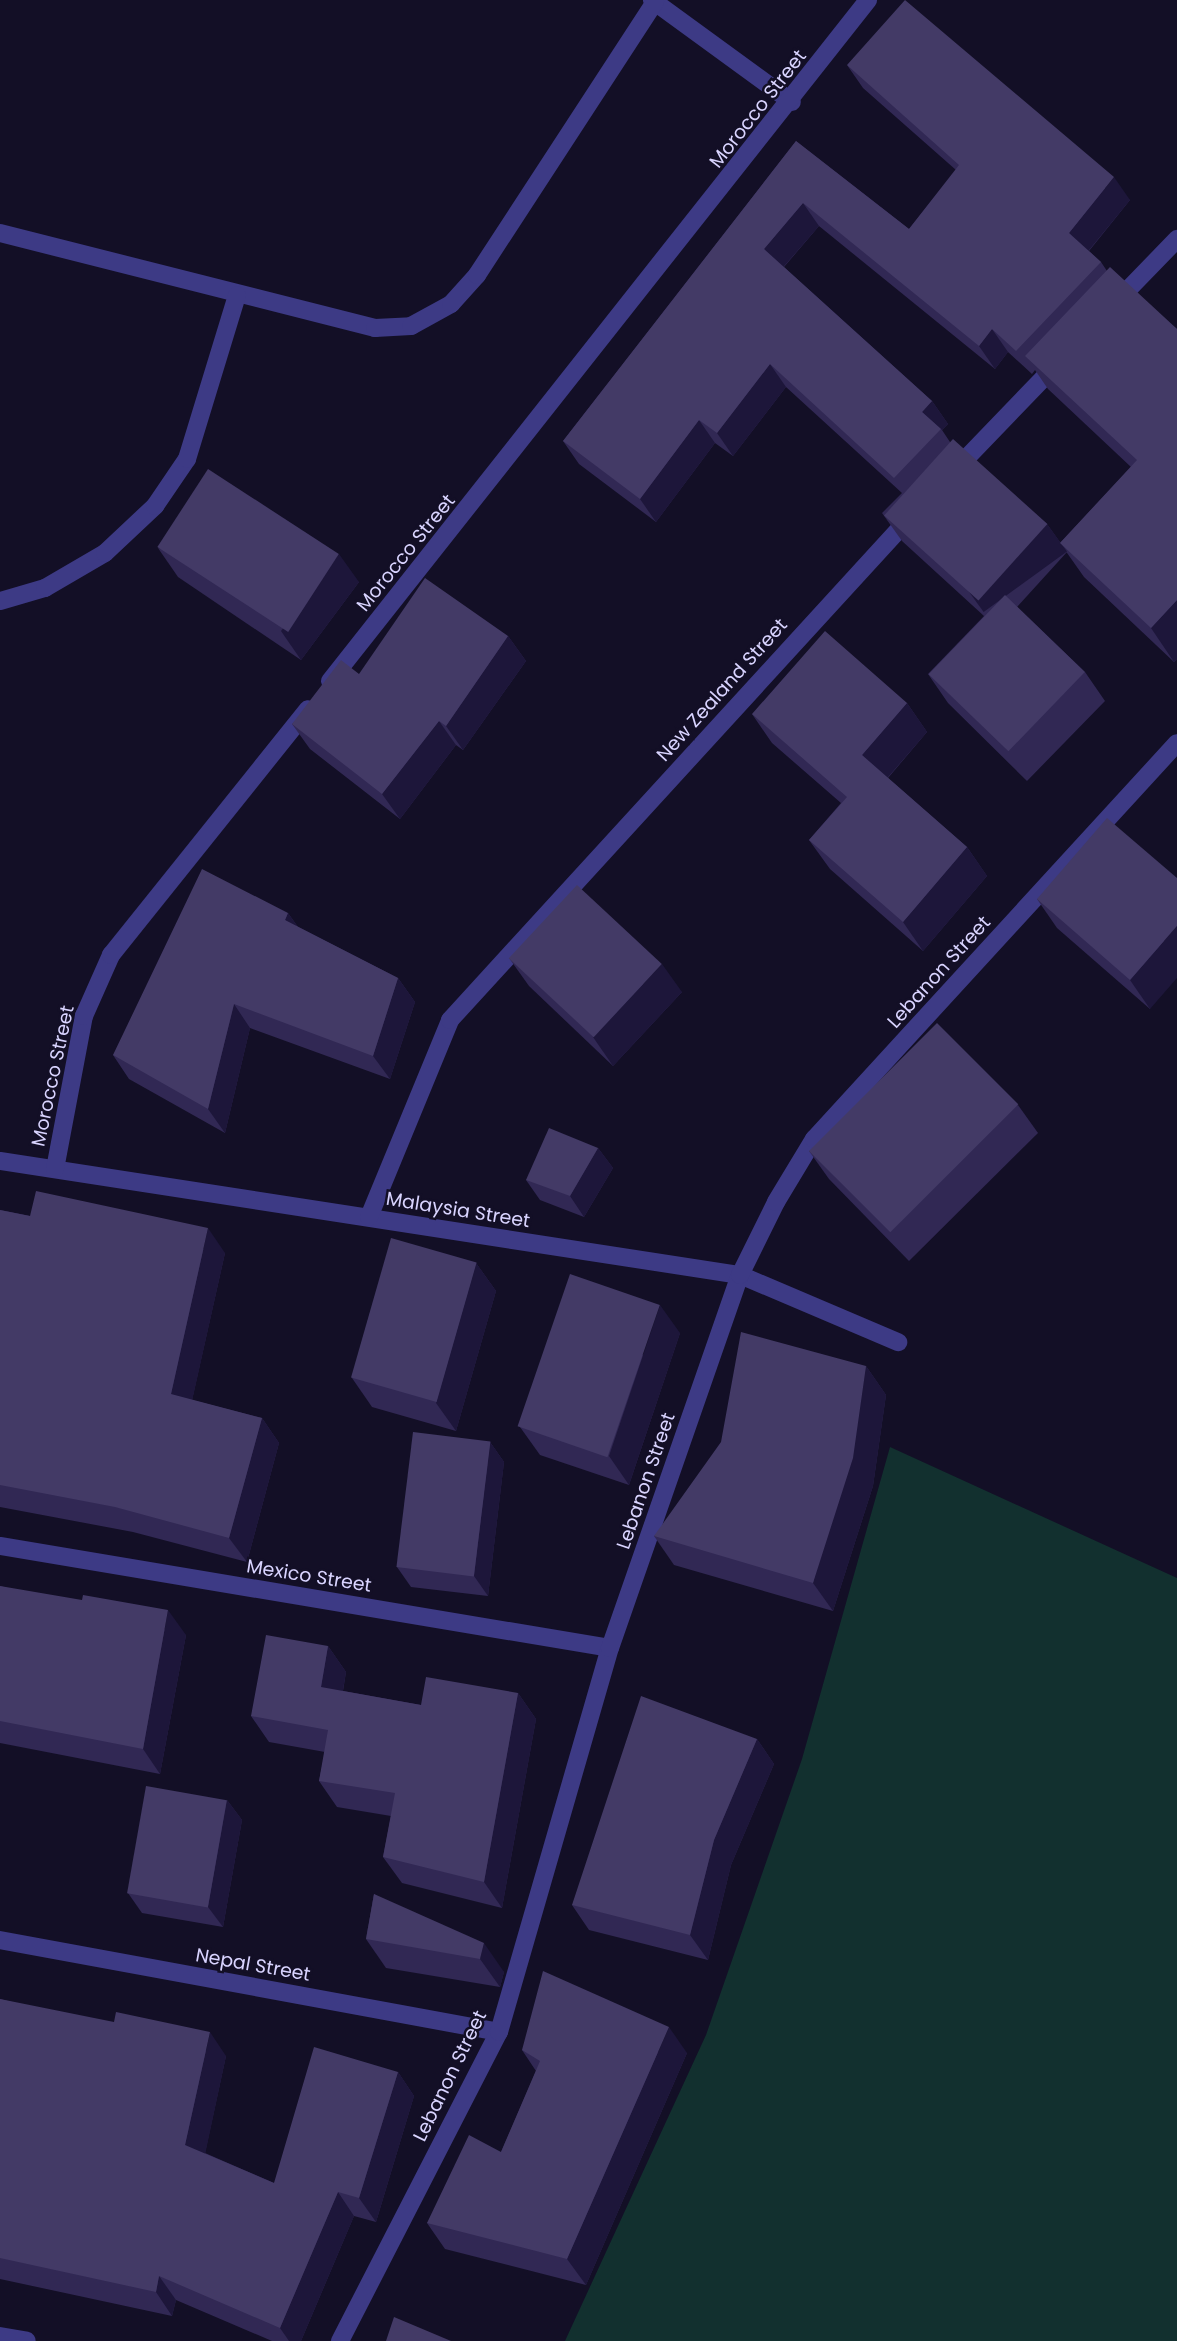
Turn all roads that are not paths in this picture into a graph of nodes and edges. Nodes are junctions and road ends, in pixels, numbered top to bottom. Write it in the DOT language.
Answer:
graph roads {
  1 [pos="868,0"];
  2 [pos="654,1"];
  3 [pos="792,102"];
  4 [pos="0,233"];
  5 [pos="1177,239"];
  6 [pos="237,295"];
  7 [pos="1101,318"];
  8 [pos="1073,348"];
  9 [pos="0,601"];
  10 [pos="1177,743"];
  11 [pos="0,1161"];
  12 [pos="55,1169"];
  13 [pos="369,1217"];
  14 [pos="740,1275"];
  15 [pos="898,1342"];
  16 [pos="0,1546"];
  17 [pos="610,1648"];
  18 [pos="0,1940"];
  19 [pos="499,2032"];
  20 [pos="0,2336"];
  21 [pos="27,2341"];
  22 [pos="340,2341"];
  1 -- 3 [label="street, Morocco Street"];
  2 -- 3 [label="street"];
  2 -- 6 [label="street"];
  3 -- 12 [label="street, Morocco Street"];
  4 -- 6 [label="street"];
  5 -- 7 [label="street"];
  6 -- 9 [label="street"];
  8 -- 13 [label="street, New Zealand Street"];
  10 -- 14 [label="street, Lebanon Street"];
  11 -- 12 [label="street, Malaysia Street"];
  12 -- 13 [label="street, Malaysia Street"];
  13 -- 14 [label="street, Malaysia Street"];
  14 -- 15 [label="street, Malaysia Street"];
  14 -- 17 [label="street, Lebanon Street"];
  16 -- 17 [label="street, Mexico Street"];
  17 -- 19 [label="street, Lebanon Street"];
  18 -- 19 [label="street, Nepal Street"];
  19 -- 22 [label="street, Lebanon Street"];
  20 -- 21 [label="street"];
}
